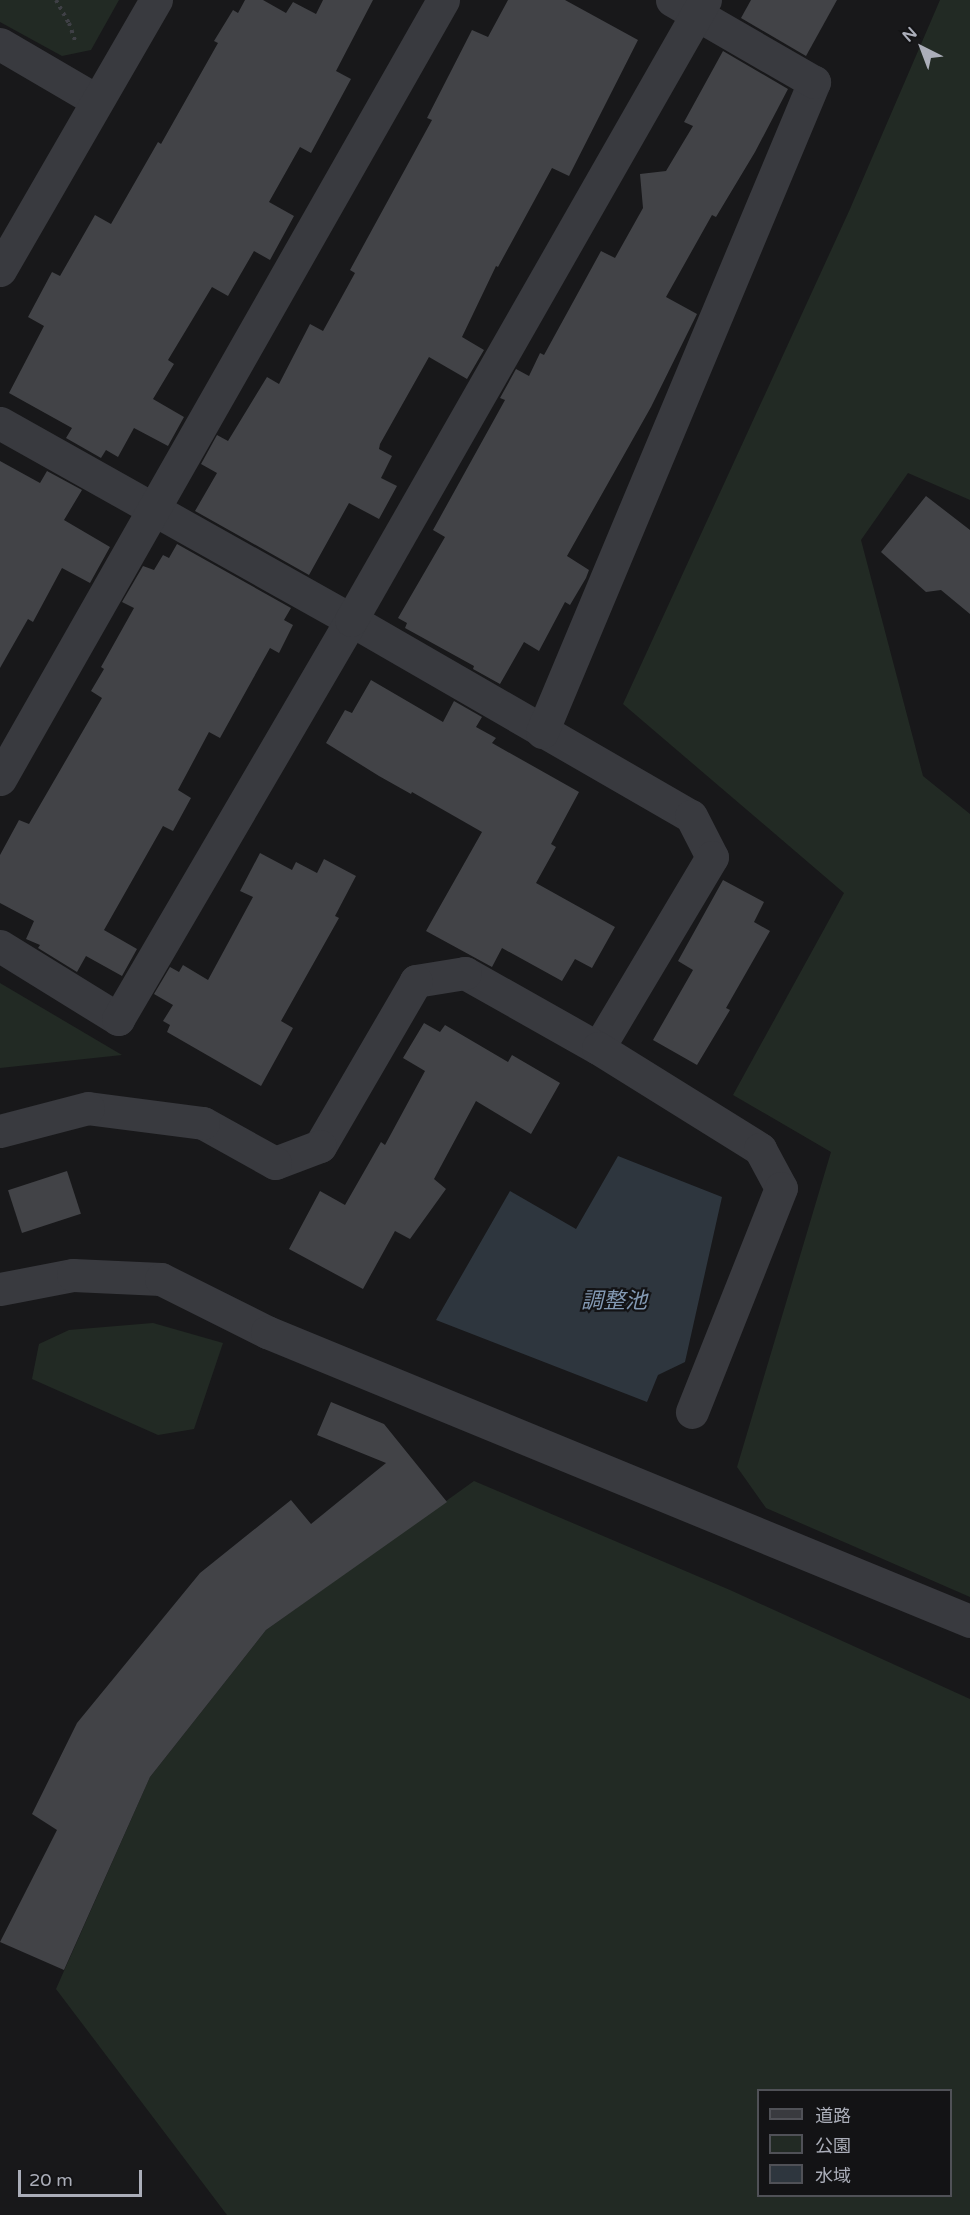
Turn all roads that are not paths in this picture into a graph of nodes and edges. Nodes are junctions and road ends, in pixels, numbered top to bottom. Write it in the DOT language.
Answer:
graph roads {
  1 [pos="156,0"];
  2 [pos="443,0"];
  3 [pos="691,5"];
  4 [pos="0,44"];
  5 [pos="96,100"];
  6 [pos="0,270"];
  7 [pos="0,423"];
  8 [pos="153,510"];
  9 [pos="351,620"];
  10 [pos="542,732"];
  11 [pos="0,779"];
  12 [pos="0,946"];
  13 [pos="598,1048"];
  14 [pos="0,1131"];
  15 [pos="0,1289"];
  16 [pos="692,1412"];
  17 [pos="970,1621"];
  1 -- 5 [label="street"];
  2 -- 8 [label="street"];
  3 -- 9 [label="street"];
  3 -- 10 [label="street"];
  4 -- 5 [label="street"];
  5 -- 6 [label="street"];
  7 -- 8 [label="street"];
  8 -- 9 [label="street"];
  8 -- 11 [label="street"];
  9 -- 10 [label="street"];
  9 -- 12 [label="street"];
  10 -- 13 [label="street"];
  13 -- 14 [label="street"];
  13 -- 16 [label="street"];
  15 -- 17 [label="street"];
}
